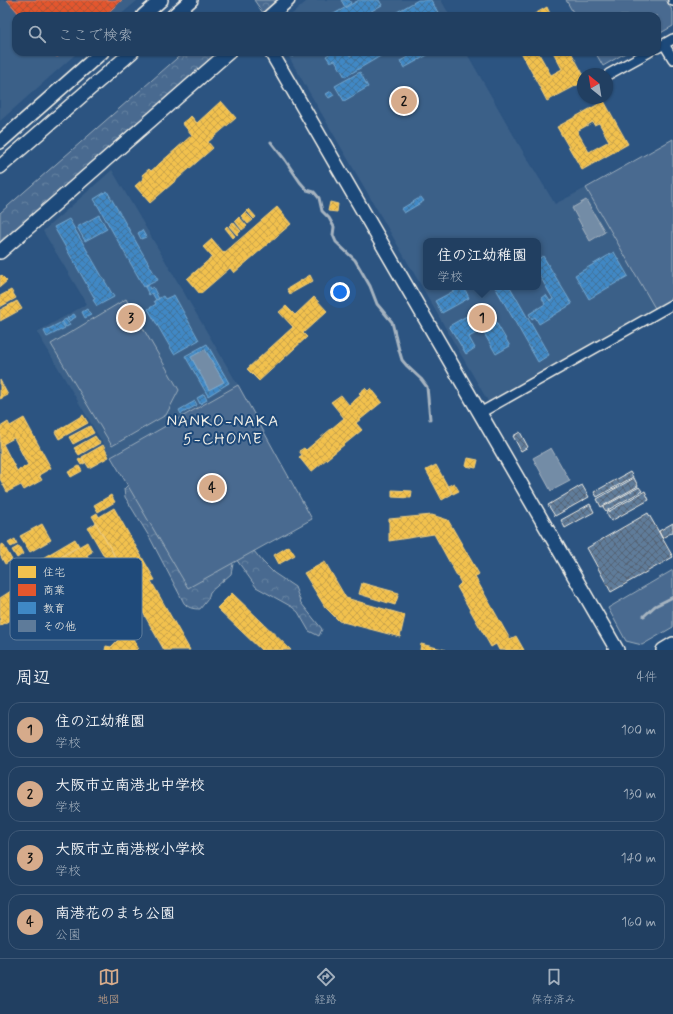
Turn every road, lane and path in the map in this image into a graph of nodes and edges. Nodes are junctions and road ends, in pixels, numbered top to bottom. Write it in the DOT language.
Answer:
graph roads {
  1 [pos="161,0"];
  2 [pos="191,0"];
  3 [pos="288,0"];
  4 [pos="148,12"];
  5 [pos="178,12"];
  6 [pos="274,12"];
  7 [pos="673,39"];
  8 [pos="661,46"];
  9 [pos="97,56"];
  10 [pos="127,56"];
  11 [pos="224,56"];
  12 [pos="272,56"];
  13 [pos="642,56"];
  14 [pos="673,59"];
  15 [pos="613,72"];
  16 [pos="0,142"];
  17 [pos="0,167"];
  18 [pos="0,252"];
  19 [pos="673,304"];
  20 [pos="480,413"];
  21 [pos="673,644"];
  22 [pos="617,650"];
  23 [pos="663,650"];
  1 -- 4 [label="street"];
  2 -- 5 [label="street"];
  3 -- 6 [label="street"];
  7 -- 8 [label="street"];
  8 -- 14 [label="street"];
  9 -- 16 [label="street"];
  10 -- 17 [label="street"];
  11 -- 18 [label="street"];
  12 -- 20 [label="street"];
  13 -- 15 [label="street"];
  19 -- 20 [label="street"];
  20 -- 22 [label="street"];
  21 -- 23 [label="street"];
}
